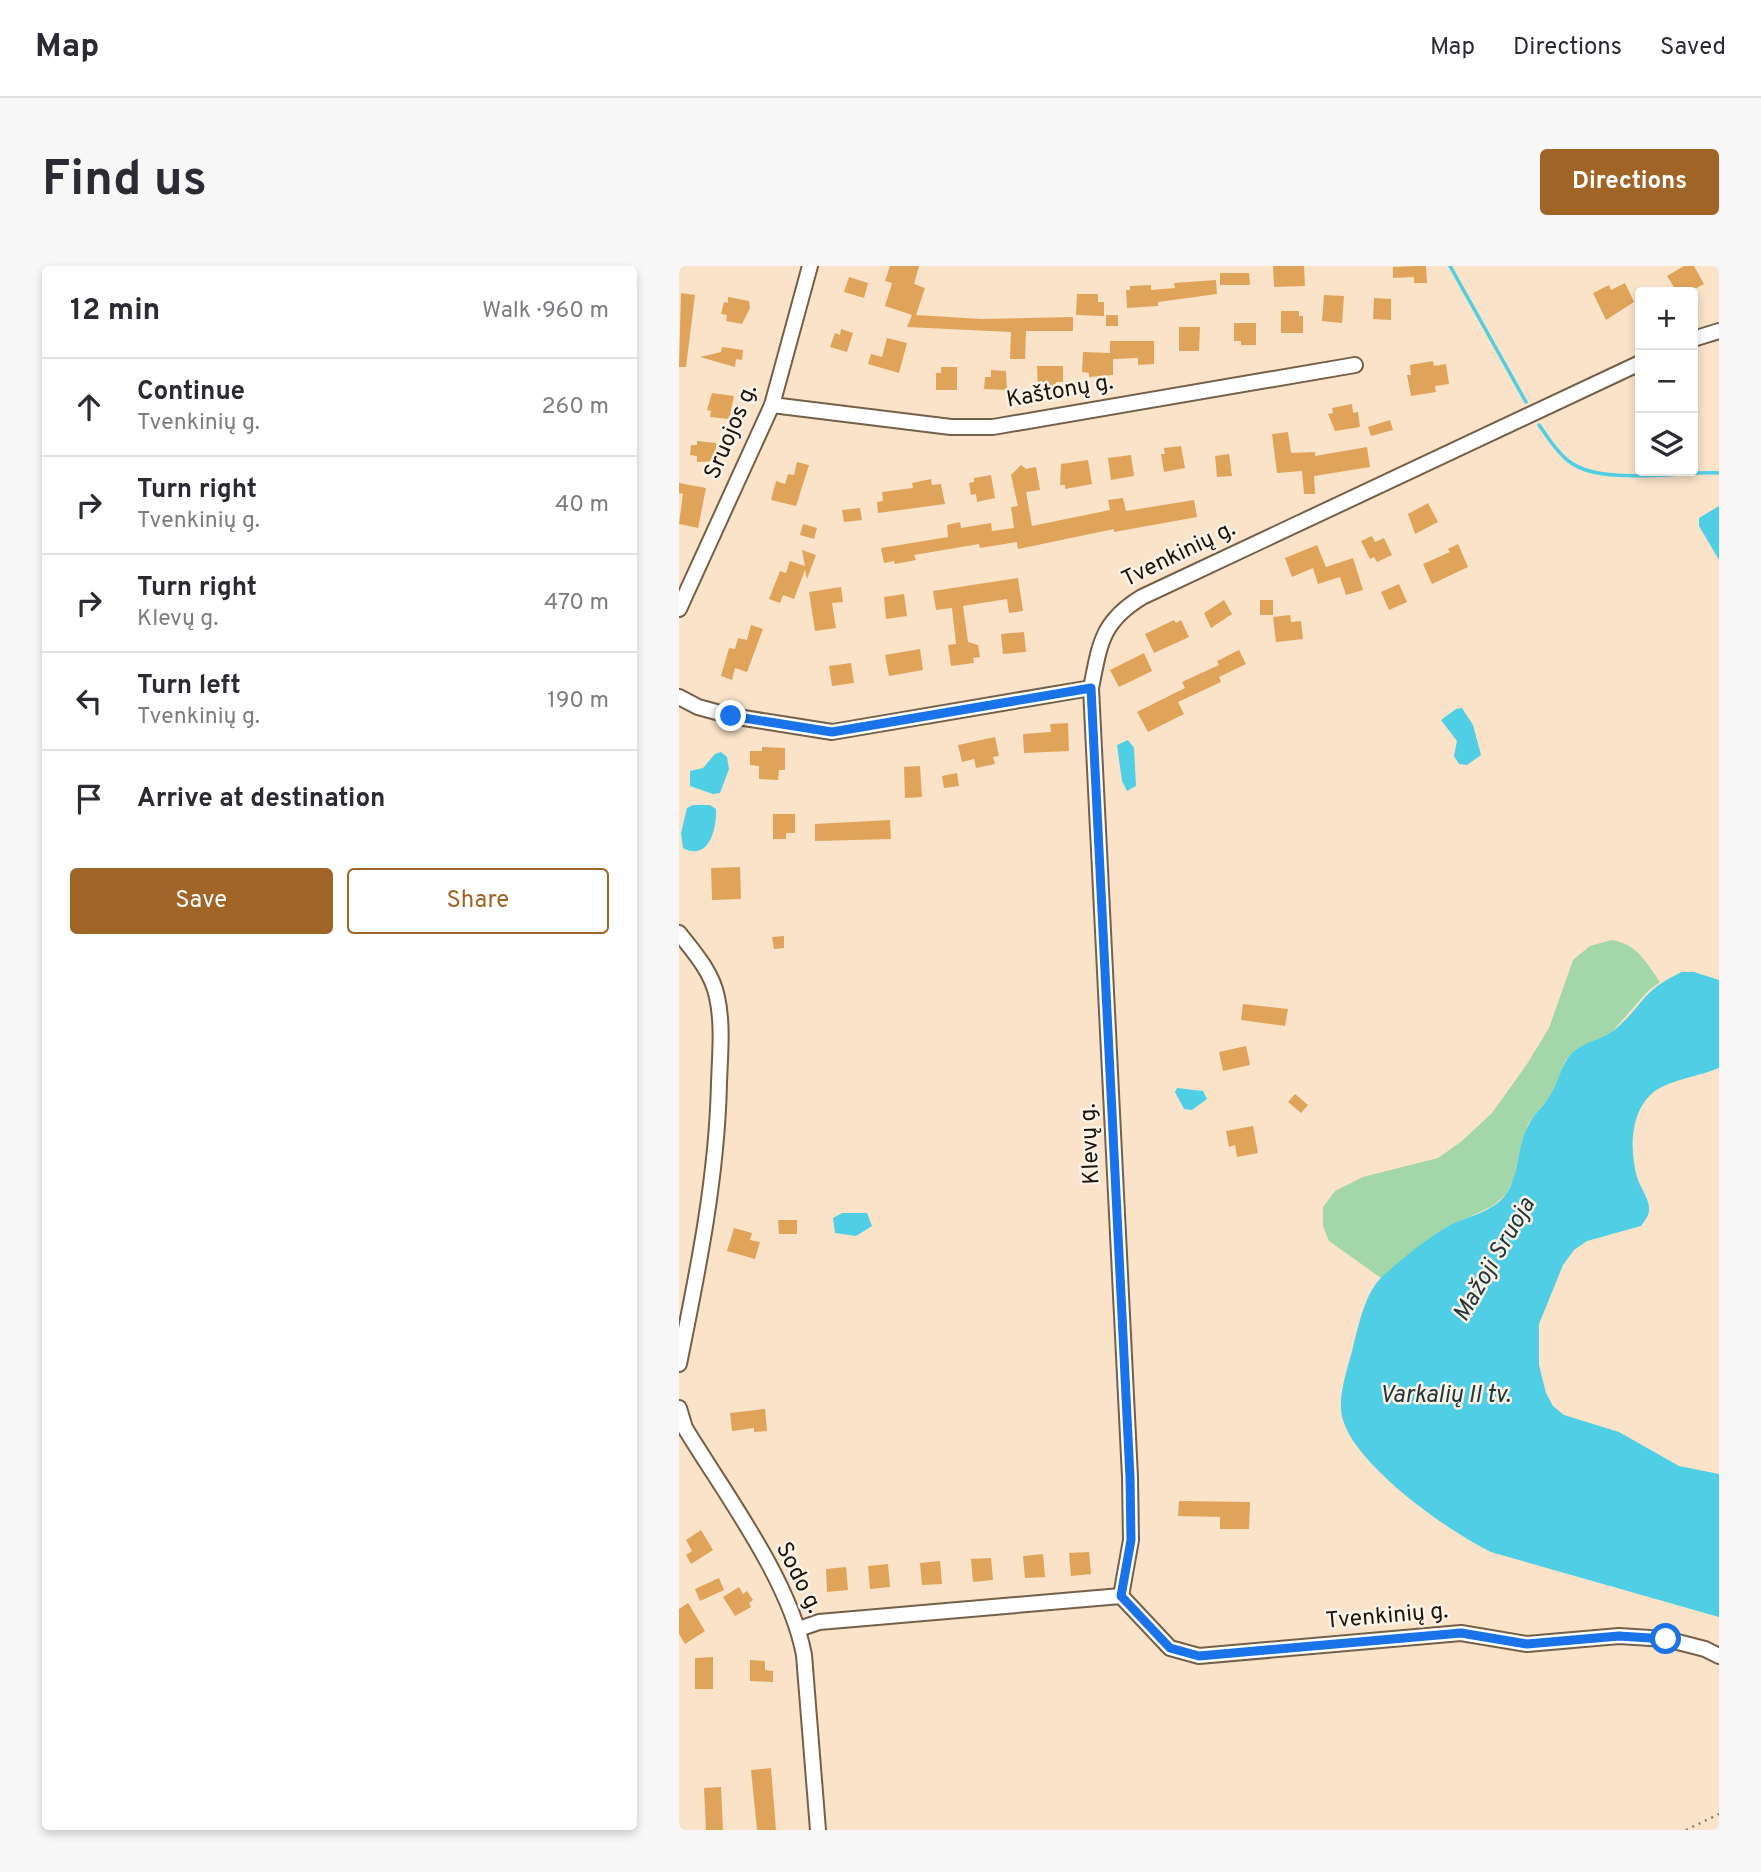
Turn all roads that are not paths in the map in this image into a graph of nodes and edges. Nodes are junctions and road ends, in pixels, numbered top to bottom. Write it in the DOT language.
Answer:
graph roads {
  1 [pos="810,266"];
  2 [pos="1719,331"];
  3 [pos="1698,337"];
  4 [pos="1355,365"];
  5 [pos="1635,365"];
  6 [pos="772,405"];
  7 [pos="679,609"];
  8 [pos="1091,688"];
  9 [pos="679,696"];
  10 [pos="679,933"];
  11 [pos="679,1364"];
  12 [pos="679,1408"];
  13 [pos="1121,1596"];
  14 [pos="799,1629"];
  15 [pos="1719,1656"];
  16 [pos="818,1830"];
  1 -- 6 [label="street, Sruojos g."];
  2 -- 3 [label="street"];
  4 -- 6 [label="street, Kaštonų g."];
  5 -- 8 [label="street, Tvenkinių g."];
  6 -- 7 [label="street, Sruojos g."];
  8 -- 9 [label="street"];
  8 -- 13 [label="street, Klevų g."];
  10 -- 11 [label="street"];
  12 -- 14 [label="street, Sodo g."];
  13 -- 14 [label="street"];
  13 -- 15 [label="street, Tvenkinių g."];
  14 -- 16 [label="street, Sodo g."];
}
